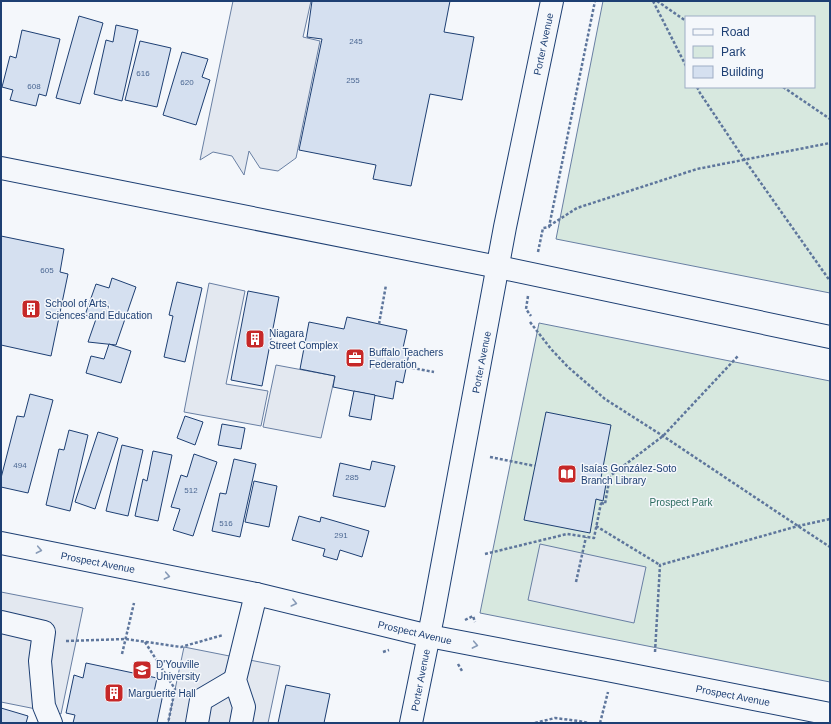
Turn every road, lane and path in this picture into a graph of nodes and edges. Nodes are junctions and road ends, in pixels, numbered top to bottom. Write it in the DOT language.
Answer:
graph roads {
  1 [pos="552,1"];
  2 [pos="595,1"];
  3 [pos="653,1"];
  4 [pos="657,1"];
  5 [pos="685,20"];
  6 [pos="685,64"];
  7 [pos="698,88"];
  8 [pos="784,88"];
  9 [pos="830,119"];
  10 [pos="830,142"];
  11 [pos="744,160"];
  12 [pos="1,168"];
  13 [pos="549,227"];
  14 [pos="542,228"];
  15 [pos="498,268"];
  16 [pos="830,281"];
  17 [pos="386,285"];
  18 [pos="526,309"];
  19 [pos="531,316"];
  20 [pos="530,322"];
  21 [pos="379,324"];
  22 [pos="830,337"];
  23 [pos="738,356"];
  24 [pos="407,367"];
  25 [pos="434,372"];
  26 [pos="663,436"];
  27 [pos="490,456"];
  28 [pos="535,466"];
  29 [pos="830,519"];
  30 [pos="596,526"];
  31 [pos="798,526"];
  32 [pos="586,537"];
  33 [pos="1,543"];
  34 [pos="830,547"];
  35 [pos="485,554"];
  36 [pos="660,565"];
  37 [pos="576,582"];
  38 [pos="256,594"];
  39 [pos="134,603"];
  40 [pos="473,616"];
  41 [pos="465,620"];
  42 [pos="1,622"];
  43 [pos="229,633"];
  44 [pos="429,636"];
  45 [pos="126,638"];
  46 [pos="68,641"];
  47 [pos="145,641"];
  48 [pos="655,652"];
  49 [pos="122,654"];
  50 [pos="235,680"];
  51 [pos="608,689"];
  52 [pos="830,714"];
  53 [pos="579,722"];
  54 [pos="51,723"];
  55 [pos="168,723"];
  56 [pos="197,723"];
  57 [pos="241,723"];
  58 [pos="411,723"];
  59 [pos="535,723"];
  60 [pos="589,723"];
  61 [pos="600,723"];
  1 -- 15 [label="street, Porter Avenue"];
  2 -- 13 [label="path"];
  3 -- 6 [label="path"];
  4 -- 5 [label="path"];
  7 -- 11 [label="path"];
  8 -- 9 [label="path"];
  10 -- 11 [label="path"];
  11 -- 13 [label="path"];
  11 -- 16 [label="path"];
  12 -- 15 [label="street"];
  13 -- 14 [label="path"];
  15 -- 22 [label="street"];
  15 -- 44 [label="street, Porter Avenue"];
  17 -- 21 [label="path"];
  18 -- 19 [label="path"];
  20 -- 26 [label="path"];
  23 -- 26 [label="path"];
  24 -- 25 [label="path"];
  26 -- 30 [label="path"];
  26 -- 31 [label="path"];
  27 -- 28 [label="path"];
  29 -- 31 [label="path"];
  30 -- 32 [label="path"];
  30 -- 36 [label="path"];
  31 -- 34 [label="path"];
  31 -- 36 [label="path"];
  32 -- 35 [label="path"];
  32 -- 37 [label="path"];
  33 -- 38 [label="street, Prospect Avenue, one-way"];
  36 -- 48 [label="path"];
  38 -- 44 [label="street, Prospect Avenue, one-way"];
  38 -- 50 [label="street"];
  39 -- 45 [label="path"];
  40 -- 41 [label="path"];
  42 -- 54 [label="street"];
  43 -- 47 [label="path"];
  44 -- 52 [label="street, Prospect Avenue, one-way"];
  44 -- 58 [label="street, Porter Avenue"];
  45 -- 46 [label="path"];
  45 -- 47 [label="path"];
  45 -- 49 [label="path"];
  47 -- 55 [label="path"];
  50 -- 56 [label="street"];
  50 -- 57 [label="street"];
  51 -- 61 [label="path"];
  53 -- 59 [label="path"];
  53 -- 60 [label="path"];
}
